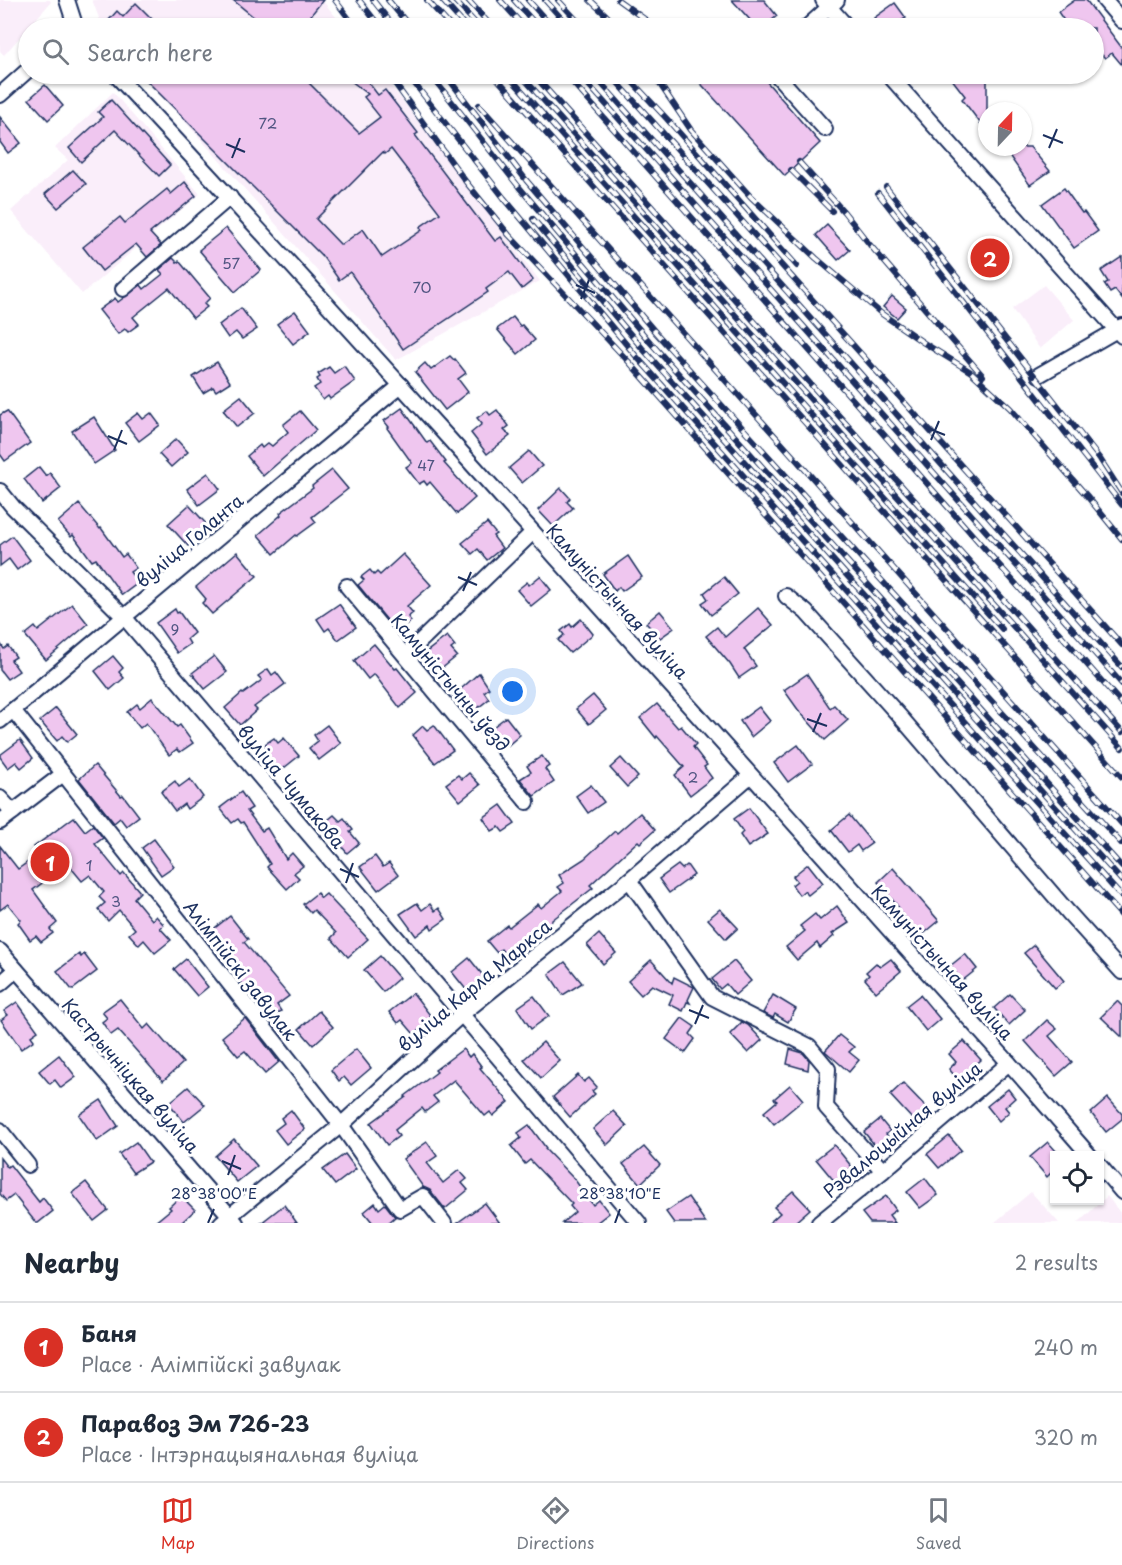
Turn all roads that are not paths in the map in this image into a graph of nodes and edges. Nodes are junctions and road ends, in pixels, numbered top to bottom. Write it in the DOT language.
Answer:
graph roads {
  1 [pos="67,0"];
  2 [pos="1104,0"];
  3 [pos="830,2"];
  4 [pos="73,18"];
  5 [pos="815,18"];
  6 [pos="841,18"];
  7 [pos="1122,21"];
  8 [pos="18,79"];
  9 [pos="124,84"];
  10 [pos="785,84"];
  11 [pos="897,84"];
  12 [pos="0,95"];
  13 [pos="825,129"];
  14 [pos="230,197"];
  15 [pos="123,290"];
  16 [pos="1120,331"];
  17 [pos="1039,375"];
  18 [pos="400,385"];
  19 [pos="0,491"];
  20 [pos="13,507"];
  21 [pos="0,514"];
  22 [pos="533,532"];
  23 [pos="347,586"];
  24 [pos="786,596"];
  25 [pos="125,618"];
  26 [pos="406,656"];
  27 [pos="13,710"];
  28 [pos="0,721"];
  29 [pos="63,774"];
  30 [pos="750,776"];
  31 [pos="0,798"];
  32 [pos="527,802"];
  33 [pos="13,812"];
  34 [pos="0,822"];
  35 [pos="629,880"];
  36 [pos="0,951"];
  37 [pos="16,970"];
  38 [pos="1122,972"];
  39 [pos="0,984"];
  40 [pos="462,1014"];
  41 [pos="1009,1063"];
  42 [pos="341,1125"];
  43 [pos="0,1130"];
  44 [pos="1086,1151"];
  45 [pos="28,1165"];
  46 [pos="883,1171"];
  47 [pos="1104,1171"];
  48 [pos="1122,1192"];
  49 [pos="229,1220"];
  50 [pos="444,1223"];
  51 [pos="639,1223"];
  52 [pos="819,1223"];
  1 -- 4 [label="street"];
  2 -- 7 [label="street"];
  3 -- 5 [label="street"];
  3 -- 6 [label="street"];
  8 -- 12 [label="street"];
  9 -- 14 [label="street, Камуністычная вуліца"];
  10 -- 13 [label="street"];
  11 -- 16 [label="street"];
  14 -- 15 [label="street"];
  14 -- 18 [label="street, Камуністычная вуліца"];
  16 -- 17 [label="street"];
  18 -- 22 [label="street, Камуністычная вуліца"];
  18 -- 25 [label="street, вуліца Голанта"];
  19 -- 20 [label="street, вуліца Чумакова"];
  20 -- 21 [label="street"];
  20 -- 25 [label="street, вуліца Чумакова"];
  22 -- 26 [label="street"];
  22 -- 30 [label="street, Камуністычная вуліца"];
  23 -- 26 [label="street, Камуністычны ўезд"];
  24 -- 38 [label="street"];
  25 -- 27 [label="street, вуліца Голанта"];
  25 -- 40 [label="street, вуліца Чумакова"];
  26 -- 32 [label="street, Камуністычны ўезд"];
  27 -- 28 [label="street, вуліца Голанта"];
  27 -- 29 [label="street, Алімпійскі завулак"];
  29 -- 33 [label="street"];
  29 -- 42 [label="street, Алімпійскі завулак"];
  30 -- 35 [label="street, вуліца Карла Маркса"];
  30 -- 41 [label="street, Камуністычная вуліца"];
  31 -- 33 [label="street"];
  33 -- 34 [label="street"];
  35 -- 40 [label="street, вуліца Карла Маркса"];
  35 -- 46 [label="street"];
  36 -- 37 [label="street, Кастрычніцкая вуліца"];
  37 -- 39 [label="street"];
  37 -- 49 [label="street, Кастрычніцкая вуліца"];
  40 -- 42 [label="street, вуліца Карла Маркса"];
  40 -- 51 [label="street, вуліца Чумакова"];
  41 -- 44 [label="street, Камуністычная вуліца"];
  41 -- 46 [label="street, Рэвалюцыйная вуліца"];
  42 -- 49 [label="street, вуліца Карла Маркса"];
  42 -- 50 [label="street, Алімпійскі завулак"];
  43 -- 45 [label="street"];
  46 -- 52 [label="street, Рэвалюцыйная вуліца"];
  47 -- 48 [label="street"];
}
